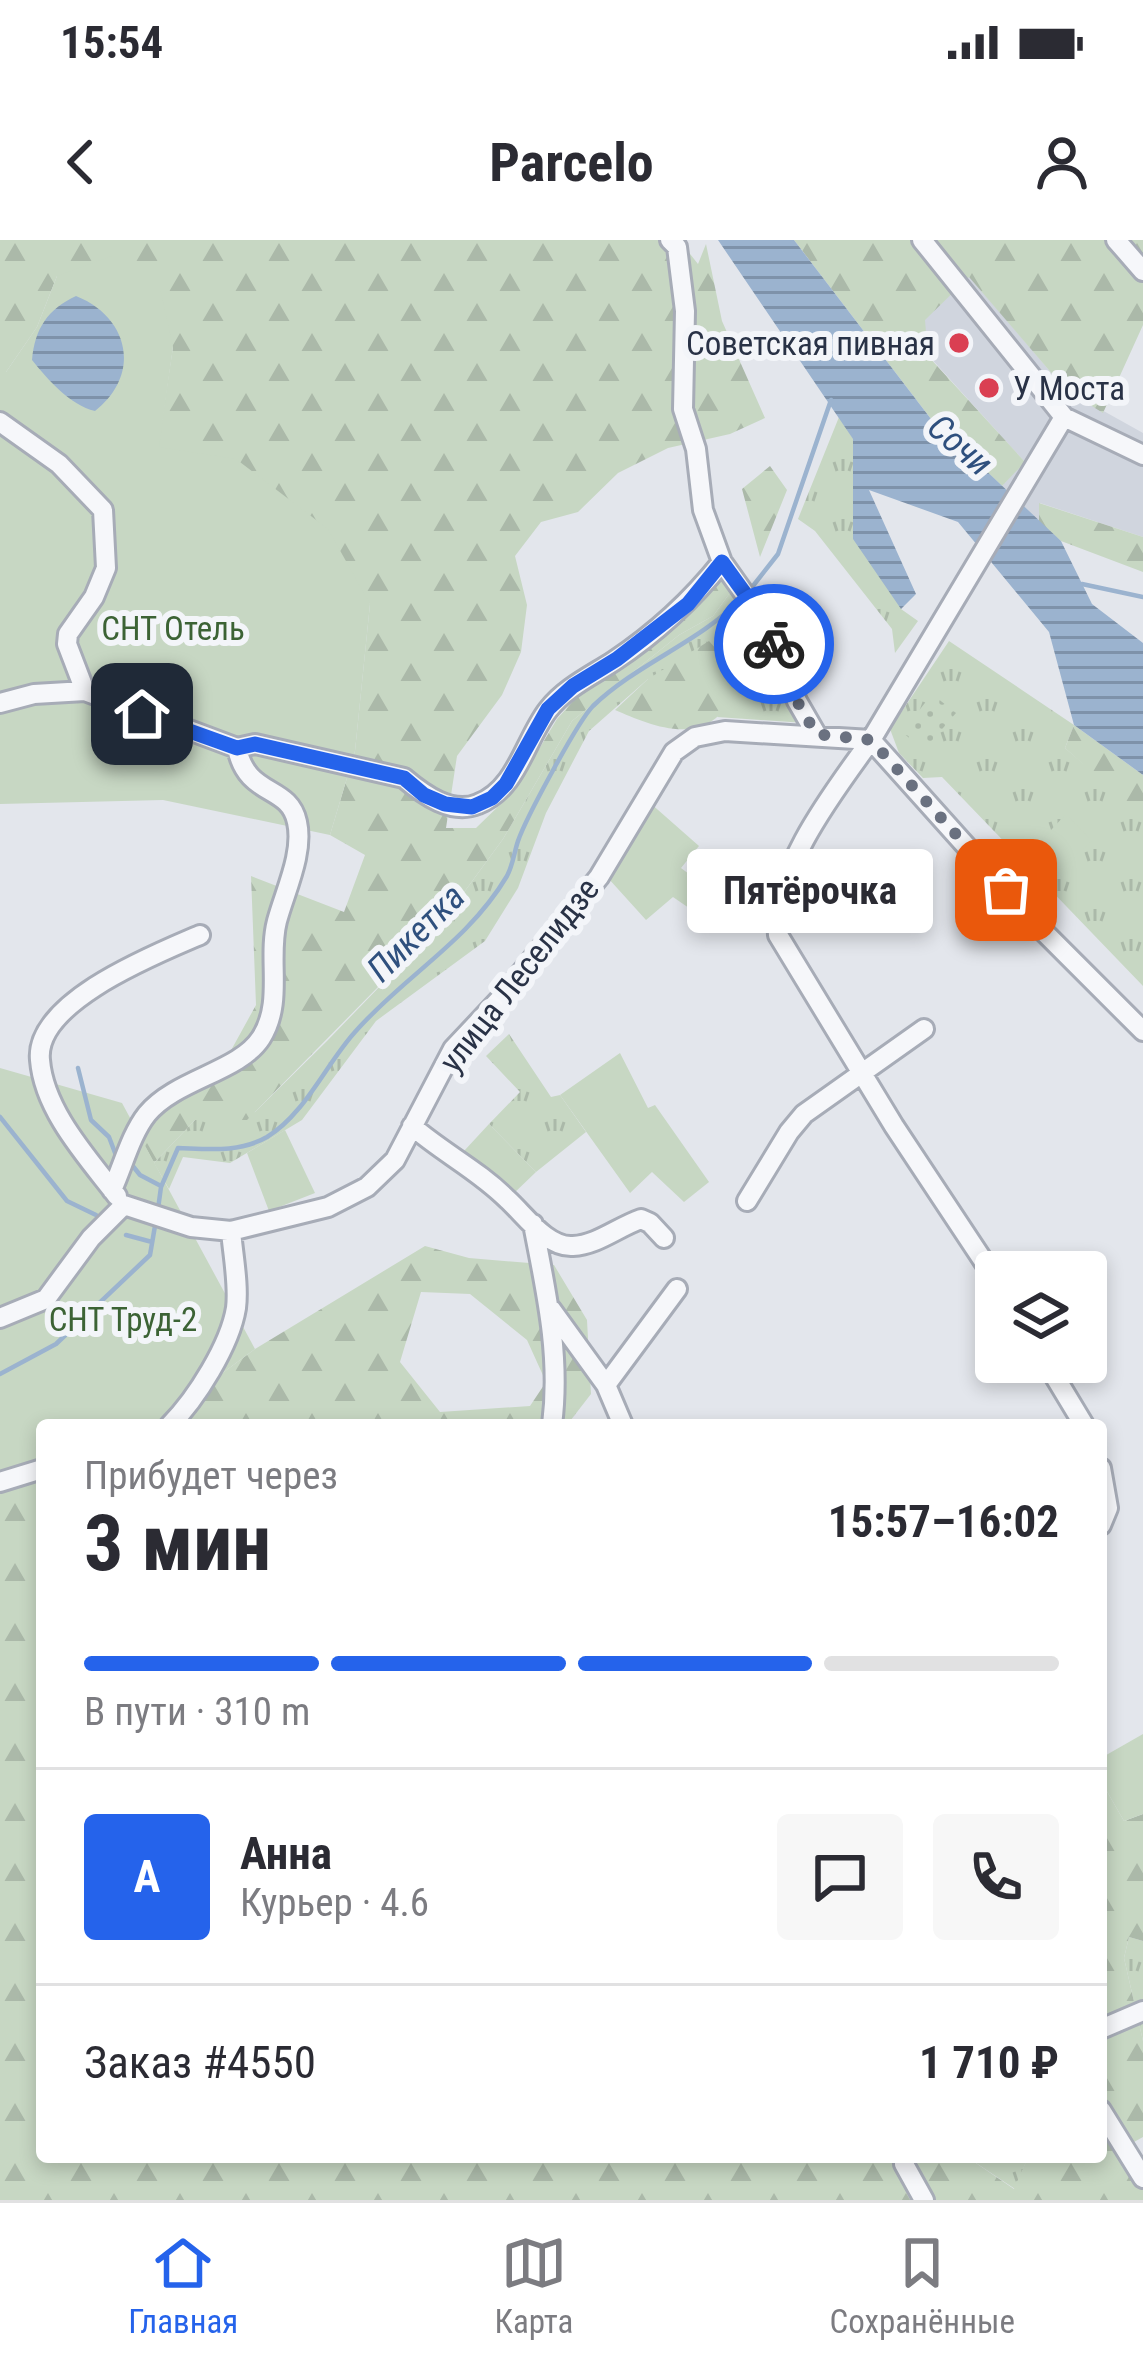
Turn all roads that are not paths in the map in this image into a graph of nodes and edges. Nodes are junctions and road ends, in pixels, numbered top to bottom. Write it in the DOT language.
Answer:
graph roads {
  1 [pos="670,240"];
  2 [pos="922,240"];
  3 [pos="1116,240"];
  4 [pos="1143,271"];
  5 [pos="1064,417"];
  6 [pos="0,422"];
  7 [pos="1143,455"];
  8 [pos="722,562"];
  9 [pos="85,691"];
  10 [pos="0,703"];
  11 [pos="816,734"];
  12 [pos="871,740"];
  13 [pos="237,748"];
  14 [pos="200,935"];
  15 [pos="924,1029"];
  16 [pos="1143,1031"];
  17 [pos="861,1073"];
  18 [pos="412,1126"];
  19 [pos="118,1197"];
  20 [pos="747,1201"];
  21 [pos="533,1224"];
  22 [pos="231,1231"];
  23 [pos="664,1238"];
  24 [pos="977,1251"];
  25 [pos="677,1289"];
  26 [pos="549,1305"];
  27 [pos="0,1318"];
  28 [pos="1059,1383"];
  29 [pos="606,1384"];
  30 [pos="176,1419"];
  31 [pos="553,1419"];
  32 [pos="621,1419"];
  33 [pos="1080,1419"];
  34 [pos="36,1471"];
  35 [pos="0,1482"];
  36 [pos="1143,2011"];
  37 [pos="1107,2026"];
  38 [pos="1107,2120"];
  39 [pos="906,2163"];
  40 [pos="1143,2178"];
  41 [pos="924,2200"];
  1 -- 8 [label="street"];
  2 -- 5 [label="street"];
  3 -- 4 [label="street"];
  5 -- 7 [label="street"];
  5 -- 12 [label="street"];
  6 -- 9 [label="street"];
  8 -- 11 [label="street"];
  8 -- 13 [label="street"];
  9 -- 10 [label="street"];
  9 -- 13 [label="street"];
  11 -- 12 [label="street, улица Леселидзе"];
  11 -- 18 [label="street, улица Леселидзе"];
  12 -- 16 [label="street"];
  12 -- 17 [label="street"];
  13 -- 19 [label="street"];
  14 -- 19 [label="street"];
  15 -- 17 [label="street"];
  17 -- 20 [label="street"];
  17 -- 24 [label="street"];
  18 -- 21 [label="street"];
  18 -- 22 [label="street, улица Леселидзе"];
  19 -- 22 [label="street, улица Леселидзе"];
  19 -- 27 [label="street"];
  21 -- 23 [label="street"];
  21 -- 26 [label="street"];
  22 -- 30 [label="street"];
  25 -- 29 [label="street"];
  26 -- 29 [label="street"];
  26 -- 31 [label="street"];
  28 -- 33 [label="street"];
  29 -- 32 [label="street"];
  34 -- 35 [label="street"];
  36 -- 37 [label="street"];
  38 -- 40 [label="street"];
  39 -- 41 [label="street"];
}
